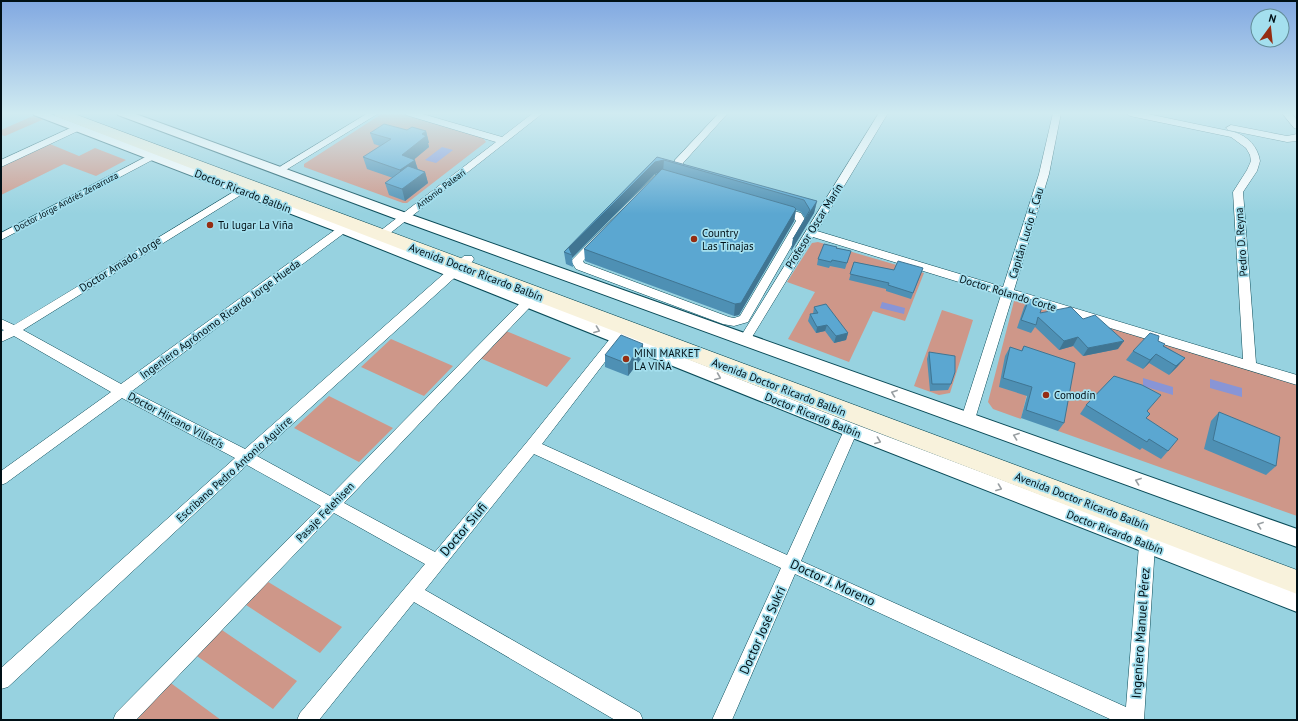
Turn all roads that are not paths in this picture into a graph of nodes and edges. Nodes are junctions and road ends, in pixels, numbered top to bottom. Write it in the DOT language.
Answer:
graph roads {
  1 [pos="31,147"];
  2 [pos="134,147"];
  3 [pos="151,147"];
  4 [pos="152,147"];
  5 [pos="212,147"];
  6 [pos="319,147"];
  7 [pos="497,147"];
  8 [pos="692,147"];
  9 [pos="862,147"];
  10 [pos="1050,147"];
  11 [pos="1249,147"];
  12 [pos="153,156"];
  13 [pos="1,164"];
  14 [pos="278,171"];
  15 [pos="712,180"];
  16 [pos="240,191"];
  17 [pos="404,217"];
  18 [pos="343,230"];
  19 [pos="384,232"];
  20 [pos="810,233"];
  21 [pos="1,237"];
  22 [pos="460,266"];
  23 [pos="1008,294"];
  24 [pos="648,298"];
  25 [pos="527,303"];
  26 [pos="7,327"];
  27 [pos="1,338"];
  28 [pos="617,338"];
  29 [pos="745,339"];
  30 [pos="1250,366"];
  31 [pos="1297,380"];
  32 [pos="121,391"];
  33 [pos="968,419"];
  34 [pos="851,430"];
  35 [pos="532,446"];
  36 [pos="246,457"];
  37 [pos="1,479"];
  38 [pos="332,504"];
  39 [pos="1297,538"];
  40 [pos="1147,545"];
  41 [pos="436,561"];
  42 [pos="791,563"];
  43 [pos="1297,570"];
  44 [pos="1297,582"];
  45 [pos="413,592"];
  46 [pos="1297,602"];
  47 [pos="1,680"];
  48 [pos="123,720"];
  49 [pos="307,720"];
  50 [pos="633,720"];
  51 [pos="722,720"];
  52 [pos="1134,720"];
  1 -- 13 [label="street"];
  2 -- 12 [label="street, Doctor Ricardo Balbín"];
  3 -- 19 [label="main road, Avenida Doctor Ricardo Balbín"];
  4 -- 19 [label="main road, Avenida Doctor Ricardo Balbín"];
  5 -- 14 [label="street"];
  6 -- 14 [label="street"];
  7 -- 17 [label="street, Antonio Paleari"];
  8 -- 15 [label="street"];
  9 -- 20 [label="street, Profesor Oscar Marín"];
  10 -- 23 [label="street, Capitán Lucio F. Cau"];
  11 -- 30 [label="street, Pedro D. Reyna"];
  12 -- 16 [label="street, Doctor Ricardo Balbín"];
  12 -- 21 [label="street, Doctor Jorge Andrés Zenarruza"];
  14 -- 17 [label="street"];
  16 -- 18 [label="street, Doctor Ricardo Balbín"];
  16 -- 26 [label="street, Doctor Amado Jorge"];
  17 -- 19 [label="street, Antonio Paleari"];
  17 -- 24 [label="street"];
  18 -- 22 [label="street, Doctor Ricardo Balbín"];
  18 -- 32 [label="street, Ingeniero Agrónomo Ricardo Jorge Hueda"];
  19 -- 22 [label="main road, Avenida Doctor Ricardo Balbín"];
  20 -- 23 [label="street, Doctor Rolando Corte"];
  20 -- 29 [label="street, Profesor Oscar Marín"];
  22 -- 25 [label="street, Doctor Ricardo Balbín"];
  22 -- 36 [label="street, Escribano Pedro Antonio Aguirre"];
  22 -- 43 [label="main road, Avenida Doctor Ricardo Balbín"];
  22 -- 44 [label="main road, Avenida Doctor Ricardo Balbín"];
  23 -- 30 [label="street, Doctor Rolando Corte"];
  23 -- 33 [label="street, Capitán Lucio F. Cau"];
  24 -- 24 [label="street"];
  24 -- 29 [label="street"];
  25 -- 28 [label="street, Doctor Ricardo Balbín, one-way"];
  25 -- 38 [label="street, Pasaje Felehisen"];
  26 -- 27 [label="street, Doctor Amado Jorge"];
  26 -- 32 [label="street, Doctor Hircano Villacís"];
  28 -- 34 [label="street, Doctor Ricardo Balbín, one-way"];
  28 -- 35 [label="street, Doctor Siufi"];
  33 -- 29 [label="street, one-way"];
  30 -- 31 [label="street, Doctor Rolando Corte"];
  32 -- 36 [label="street, Doctor Hircano Villacís"];
  32 -- 37 [label="street, Ingeniero Agrónomo Ricardo Jorge Hueda"];
  39 -- 33 [label="street, one-way"];
  34 -- 40 [label="street, Doctor Ricardo Balbín, one-way"];
  34 -- 42 [label="street, Doctor José Sukri"];
  35 -- 41 [label="street, Doctor Siufi"];
  35 -- 42 [label="street, Doctor J. Moreno"];
  36 -- 38 [label="street, Doctor Hircano Villacís"];
  36 -- 47 [label="street, Escribano Pedro Antonio Aguirre"];
  38 -- 41 [label="street, Doctor Hircano Villacís"];
  38 -- 48 [label="street, Pasaje Felehisen"];
  40 -- 46 [label="street, Doctor Ricardo Balbín"];
  40 -- 52 [label="street, Ingeniero Manuel Pérez"];
  41 -- 45 [label="street, Doctor Siufi"];
  42 -- 51 [label="street, Doctor José Sukri"];
  42 -- 52 [label="street, Doctor J. Moreno"];
  45 -- 49 [label="street, Doctor Siufi"];
  45 -- 50 [label="street"];
}
